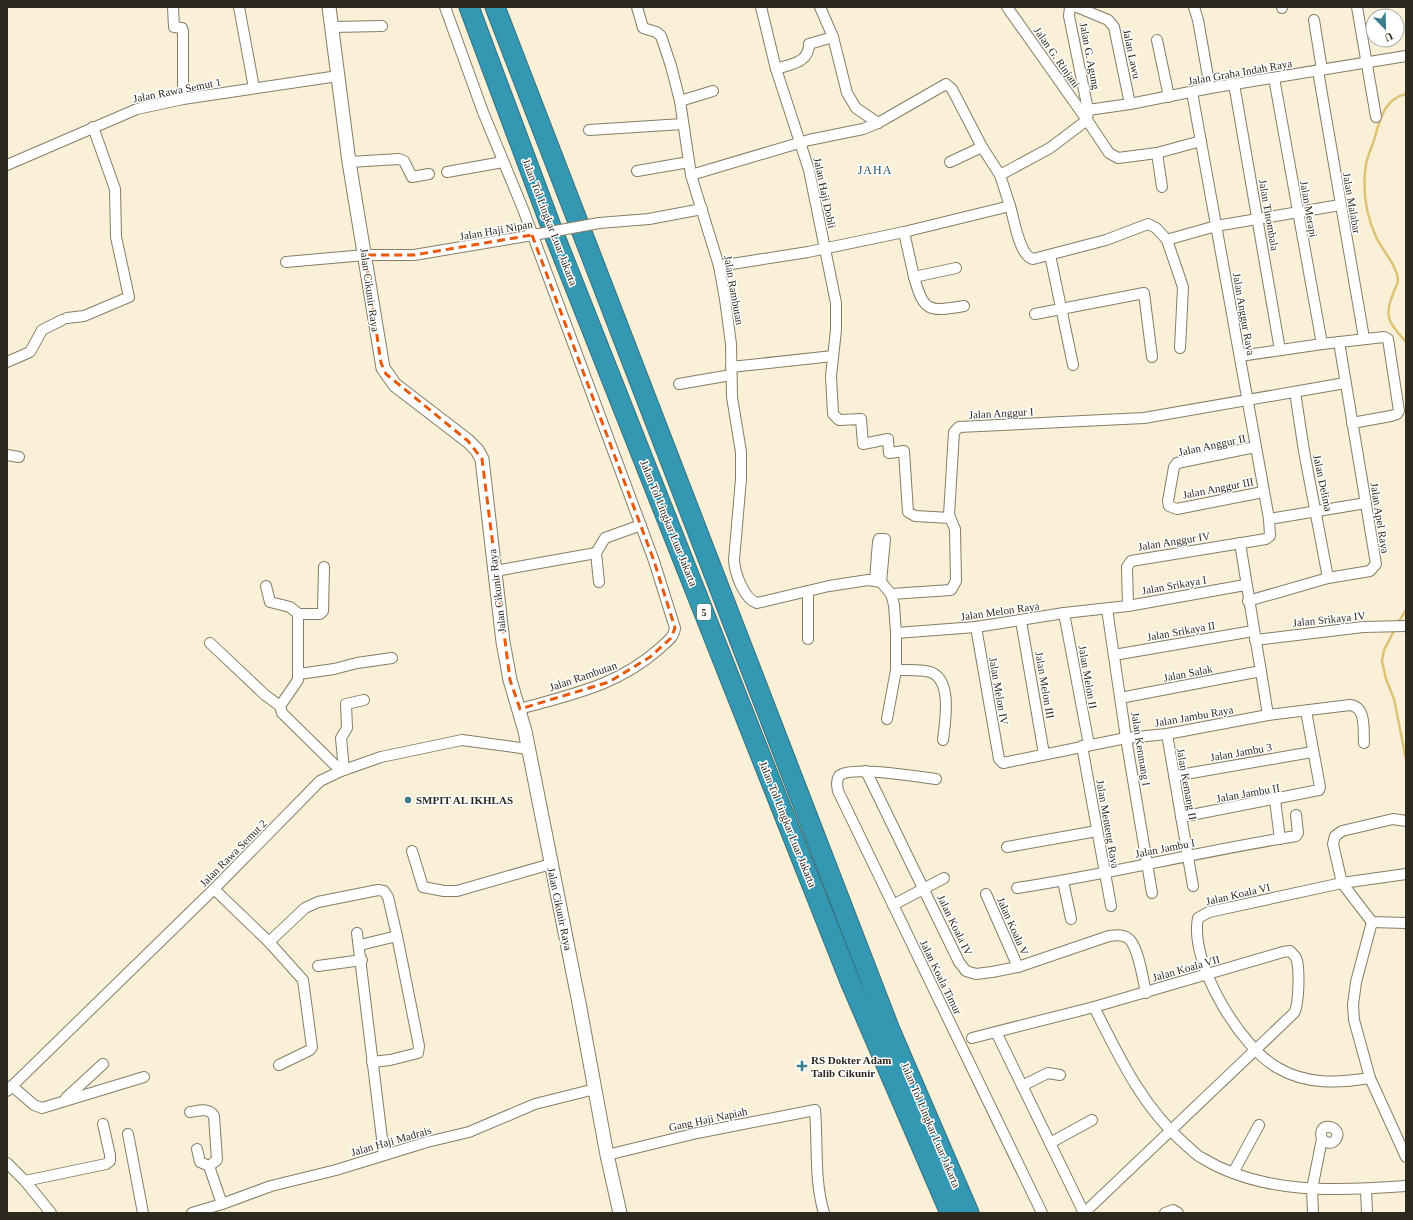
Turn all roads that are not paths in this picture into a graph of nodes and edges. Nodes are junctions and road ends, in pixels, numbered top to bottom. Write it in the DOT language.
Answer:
graph roads {
  1 [pos="172,7"];
  2 [pos="239,7"];
  3 [pos="329,7"];
  4 [pos="445,7"];
  5 [pos="469,7"];
  6 [pos="495,7"];
  7 [pos="637,7"];
  8 [pos="761,7"];
  9 [pos="820,7"];
  10 [pos="1006,7"];
  11 [pos="1070,7"];
  12 [pos="1077,7"];
  13 [pos="1194,7"];
  14 [pos="1357,7"];
  15 [pos="1314,20"];
  16 [pos="382,26"];
  17 [pos="332,27"];
  18 [pos="833,38"];
  19 [pos="1157,40"];
  20 [pos="1406,56"];
  21 [pos="1366,62"];
  22 [pos="776,69"];
  23 [pos="1320,70"];
  24 [pos="338,76"];
  25 [pos="1274,78"];
  26 [pos="1234,84"];
  27 [pos="254,88"];
  28 [pos="1210,88"];
  29 [pos="713,91"];
  30 [pos="1192,92"];
  31 [pos="1169,97"];
  32 [pos="183,99"];
  33 [pos="680,101"];
  34 [pos="1130,104"];
  35 [pos="1088,115"];
  36 [pos="1376,117"];
  37 [pos="878,123"];
  38 [pos="683,124"];
  39 [pos="93,127"];
  40 [pos="589,130"];
  41 [pos="1201,141"];
  42 [pos="801,142"];
  43 [pos="982,147"];
  44 [pos="1156,153"];
  45 [pos="349,162"];
  46 [pos="503,162"];
  47 [pos="689,162"];
  48 [pos="950,162"];
  49 [pos="7,165"];
  50 [pos="637,171"];
  51 [pos="447,172"];
  52 [pos="429,174"];
  53 [pos="691,175"];
  54 [pos="1000,176"];
  55 [pos="1162,187"];
  56 [pos="1340,205"];
  57 [pos="1010,206"];
  58 [pos="702,209"];
  59 [pos="1298,212"];
  60 [pos="1257,218"];
  61 [pos="1216,226"];
  62 [pos="904,232"];
  63 [pos="536,235"];
  64 [pos="1169,242"];
  65 [pos="825,248"];
  66 [pos="365,255"];
  67 [pos="1050,255"];
  68 [pos="286,262"];
  69 [pos="719,266"];
  70 [pos="956,268"];
  71 [pos="914,277"];
  72 [pos="964,306"];
  73 [pos="1061,310"];
  74 [pos="1035,314"];
  75 [pos="1364,338"];
  76 [pos="1339,342"];
  77 [pos="1322,344"];
  78 [pos="1180,348"];
  79 [pos="1280,350"];
  80 [pos="833,356"];
  81 [pos="1240,356"];
  82 [pos="1152,357"];
  83 [pos="7,362"];
  84 [pos="1073,365"];
  85 [pos="731,371"];
  86 [pos="1345,383"];
  87 [pos="679,384"];
  88 [pos="1295,392"];
  89 [pos="1402,399"];
  90 [pos="1247,400"];
  91 [pos="1352,423"];
  92 [pos="1255,447"];
  93 [pos="7,454"];
  94 [pos="19,457"];
  95 [pos="1263,492"];
  96 [pos="1366,503"];
  97 [pos="1177,509"];
  98 [pos="1316,512"];
  99 [pos="950,518"];
  100 [pos="1269,519"];
  101 [pos="641,525"];
  102 [pos="1266,539"];
  103 [pos="1240,543"];
  104 [pos="596,553"];
  105 [pos="324,567"];
  106 [pos="495,571"];
  107 [pos="1328,578"];
  108 [pos="599,582"];
  109 [pos="1245,584"];
  110 [pos="266,586"];
  111 [pos="808,591"];
  112 [pos="891,594"];
  113 [pos="1248,601"];
  114 [pos="1128,606"];
  115 [pos="1108,609"];
  116 [pos="1064,613"];
  117 [pos="300,615"];
  118 [pos="1021,621"];
  119 [pos="1406,626"];
  120 [pos="976,628"];
  121 [pos="896,633"];
  122 [pos="1254,635"];
  123 [pos="808,639"];
  124 [pos="210,643"];
  125 [pos="1114,655"];
  126 [pos="392,658"];
  127 [pos="896,670"];
  128 [pos="1261,671"];
  129 [pos="299,674"];
  130 [pos="1120,698"];
  131 [pos="364,700"];
  132 [pos="280,706"];
  133 [pos="520,709"];
  134 [pos="1306,711"];
  135 [pos="1268,715"];
  136 [pos="887,719"];
  137 [pos="1167,734"];
  138 [pos="1126,738"];
  139 [pos="943,740"];
  140 [pos="1364,743"];
  141 [pos="1086,746"];
  142 [pos="528,749"];
  143 [pos="1312,752"];
  144 [pos="1044,754"];
  145 [pos="999,759"];
  146 [pos="343,770"];
  147 [pos="866,771"];
  148 [pos="1174,776"];
  149 [pos="936,780"];
  150 [pos="1275,800"];
  151 [pos="1296,814"];
  152 [pos="1181,817"];
  153 [pos="1406,821"];
  154 [pos="1097,831"];
  155 [pos="1280,839"];
  156 [pos="1007,847"];
  157 [pos="412,851"];
  158 [pos="1187,856"];
  159 [pos="1148,863"];
  160 [pos="551,864"];
  161 [pos="1105,872"];
  162 [pos="1406,874"];
  163 [pos="944,878"];
  164 [pos="1063,881"];
  165 [pos="1342,884"];
  166 [pos="1193,886"];
  167 [pos="1017,888"];
  168 [pos="214,889"];
  169 [pos="924,889"];
  170 [pos="1152,893"];
  171 [pos="986,894"];
  172 [pos="893,905"];
  173 [pos="1111,906"];
  174 [pos="1071,919"];
  175 [pos="1372,922"];
  176 [pos="1406,923"];
  177 [pos="357,934"];
  178 [pos="397,936"];
  179 [pos="269,942"];
  180 [pos="360,944"];
  181 [pos="362,960"];
  182 [pos="318,966"];
  183 [pos="1018,967"];
  184 [pos="1207,975"];
  185 [pos="1146,993"];
  186 [pos="1094,1007"];
  187 [pos="996,1032"];
  188 [pos="972,1038"];
  189 [pos="1254,1050"];
  190 [pos="372,1062"];
  191 [pos="103,1064"];
  192 [pos="279,1065"];
  193 [pos="1060,1075"];
  194 [pos="144,1077"];
  195 [pos="1370,1078"];
  196 [pos="1022,1086"];
  197 [pos="10,1089"];
  198 [pos="595,1089"];
  199 [pos="65,1100"];
  200 [pos="190,1112"];
  201 [pos="1092,1120"];
  202 [pos="103,1124"];
  203 [pos="1259,1125"];
  204 [pos="1171,1131"];
  205 [pos="128,1134"];
  206 [pos="1322,1139"];
  207 [pos="1050,1142"];
  208 [pos="197,1149"];
  209 [pos="607,1154"];
  210 [pos="384,1155"];
  211 [pos="1406,1157"];
  212 [pos="7,1163"];
  213 [pos="209,1166"];
  214 [pos="1233,1173"];
  215 [pos="25,1181"];
  216 [pos="1406,1186"];
  217 [pos="1312,1189"];
  218 [pos="1366,1189"];
  219 [pos="222,1204"];
  220 [pos="51,1213"];
  221 [pos="143,1213"];
  222 [pos="192,1213"];
  223 [pos="620,1213"];
  224 [pos="822,1213"];
  225 [pos="950,1213"];
  226 [pos="969,1213"];
  227 [pos="1042,1213"];
  228 [pos="1084,1213"];
  229 [pos="1165,1213"];
  230 [pos="1178,1213"];
  231 [pos="1313,1213"];
  232 [pos="1368,1213"];
  1 -- 32 [label="street"];
  2 -- 27 [label="street"];
  3 -- 17 [label="street, Jalan Cikunir Raya"];
  4 -- 46 [label="street"];
  5 -- 225 [label="highway, Jalan Tol Lingkar Luar Jakarta / 5"];
  6 -- 226 [label="highway, Jalan Tol Lingkar Luar Jakarta / 5"];
  7 -- 33 [label="street, Jalan Rambutan"];
  8 -- 22 [label="street, Jalan Haji Dobli"];
  9 -- 18 [label="street"];
  10 -- 35 [label="street, Jalan G. Rinjani"];
  11 -- 35 [label="street, Jalan G. Agung"];
  12 -- 34 [label="street, Jalan Lawu"];
  13 -- 28 [label="street"];
  14 -- 21 [label="street"];
  15 -- 23 [label="street, Jalan Malabar"];
  16 -- 17 [label="street"];
  17 -- 24 [label="street, Jalan Cikunir Raya"];
  18 -- 22 [label="street"];
  18 -- 37 [label="street"];
  19 -- 31 [label="street"];
  20 -- 21 [label="street, Jalan Graha Indah Raya"];
  21 -- 23 [label="street, Jalan Graha Indah Raya"];
  21 -- 36 [label="street"];
  22 -- 42 [label="street, Jalan Haji Dobli"];
  23 -- 25 [label="street, Jalan Graha Indah Raya"];
  23 -- 56 [label="street, Jalan Malabar"];
  24 -- 27 [label="street, Jalan Rawa Semut 1"];
  24 -- 45 [label="street, Jalan Cikunir Raya"];
  25 -- 26 [label="street, Jalan Graha Indah Raya"];
  25 -- 59 [label="street, Jalan Merapi"];
  26 -- 28 [label="street, Jalan Graha Indah Raya"];
  26 -- 60 [label="street, Jalan Tinombala"];
  27 -- 32 [label="street, Jalan Rawa Semut 1"];
  28 -- 30 [label="street, Jalan Graha Indah Raya"];
  29 -- 33 [label="street"];
  30 -- 31 [label="street, Jalan Graha Indah Raya"];
  30 -- 41 [label="street, Jalan Anggur Raya"];
  31 -- 34 [label="street, Jalan Graha Indah Raya"];
  32 -- 39 [label="street, Jalan Rawa Semut 1"];
  33 -- 38 [label="street, Jalan Rambutan"];
  34 -- 35 [label="street, Jalan Graha Indah Raya"];
  35 -- 44 [label="street, Jalan G. Rinjani"];
  35 -- 54 [label="street"];
  37 -- 42 [label="street"];
  37 -- 43 [label="street"];
  38 -- 40 [label="street"];
  38 -- 47 [label="street, Jalan Rambutan"];
  39 -- 49 [label="street, Jalan Rawa Semut 1"];
  39 -- 83 [label="street"];
  41 -- 44 [label="street, Jalan G. Rinjani"];
  41 -- 61 [label="street, Jalan Anggur Raya"];
  42 -- 53 [label="street"];
  42 -- 65 [label="street, Jalan Haji Dobli"];
  43 -- 48 [label="street"];
  43 -- 54 [label="street"];
  44 -- 55 [label="street"];
  45 -- 52 [label="street"];
  45 -- 66 [label="street, Jalan Cikunir Raya"];
  46 -- 51 [label="street"];
  46 -- 63 [label="street"];
  47 -- 50 [label="street"];
  47 -- 53 [label="street, Jalan Rambutan"];
  53 -- 58 [label="street, Jalan Rambutan"];
  54 -- 57 [label="street"];
  56 -- 59 [label="street"];
  56 -- 75 [label="street, Jalan Malabar"];
  57 -- 62 [label="street"];
  57 -- 67 [label="street"];
  58 -- 63 [label="street, Jalan Haji Nipan, bridge"];
  58 -- 69 [label="street, Jalan Rambutan"];
  59 -- 60 [label="street"];
  59 -- 77 [label="street, Jalan Merapi"];
  60 -- 61 [label="street"];
  60 -- 79 [label="street, Jalan Tinombala"];
  61 -- 64 [label="street"];
  61 -- 81 [label="street, Jalan Anggur Raya"];
  62 -- 65 [label="street"];
  62 -- 71 [label="street"];
  63 -- 66 [label="street, Jalan Haji Nipan"];
  63 -- 101 [label="street"];
  64 -- 67 [label="street"];
  64 -- 78 [label="street"];
  65 -- 69 [label="street"];
  65 -- 80 [label="street, Jalan Haji Dobli"];
  66 -- 68 [label="street, Jalan Haji Nipan"];
  66 -- 106 [label="street, Jalan Cikunir Raya"];
  67 -- 73 [label="street"];
  69 -- 85 [label="street, Jalan Rambutan"];
  70 -- 71 [label="street"];
  71 -- 72 [label="street"];
  73 -- 74 [label="street"];
  73 -- 82 [label="street"];
  73 -- 84 [label="street"];
  75 -- 76 [label="street"];
  75 -- 89 [label="street"];
  76 -- 77 [label="street"];
  76 -- 86 [label="street, Jalan Apel Raya"];
  77 -- 79 [label="street"];
  79 -- 81 [label="street"];
  80 -- 85 [label="street"];
  80 -- 99 [label="street, Jalan Haji Dobli"];
  81 -- 90 [label="street, Jalan Anggur Raya"];
  85 -- 87 [label="street"];
  85 -- 111 [label="street, Jalan Rambutan"];
  86 -- 88 [label="street, Jalan Anggur I"];
  86 -- 91 [label="street, Jalan Apel Raya"];
  88 -- 90 [label="street, Jalan Anggur I"];
  88 -- 98 [label="street, Jalan Delima"];
  89 -- 91 [label="street"];
  90 -- 92 [label="street, Jalan Anggur Raya"];
  90 -- 99 [label="street, Jalan Anggur I"];
  91 -- 96 [label="street, Jalan Apel Raya"];
  92 -- 95 [label="street, Jalan Anggur Raya"];
  92 -- 97 [label="street, Jalan Anggur II"];
  93 -- 94 [label="street"];
  95 -- 97 [label="street, Jalan Anggur III"];
  95 -- 100 [label="street, Jalan Anggur Raya"];
  96 -- 98 [label="street"];
  96 -- 107 [label="street, Jalan Apel Raya"];
  98 -- 100 [label="street"];
  98 -- 107 [label="street, Jalan Delima"];
  99 -- 112 [label="street, Jalan Anggur I"];
  100 -- 102 [label="street, Jalan Anggur Raya"];
  101 -- 104 [label="street"];
  101 -- 133 [label="street, Jalan Rambutan"];
  102 -- 103 [label="street, Jalan Anggur IV"];
  103 -- 109 [label="street"];
  103 -- 114 [label="street, Jalan Anggur IV"];
  104 -- 106 [label="street"];
  104 -- 108 [label="street"];
  105 -- 117 [label="street"];
  106 -- 133 [label="street, Jalan Cikunir Raya"];
  107 -- 113 [label="street, Jalan Apel Raya"];
  109 -- 113 [label="street"];
  109 -- 114 [label="street, Jalan Srikaya I"];
  110 -- 117 [label="street"];
  111 -- 112 [label="street"];
  111 -- 123 [label="street"];
  112 -- 121 [label="street"];
  113 -- 122 [label="street"];
  114 -- 115 [label="street, Jalan Srikaya I"];
  115 -- 116 [label="street, Jalan Melon Raya"];
  115 -- 125 [label="street, Jalan Kenmang I"];
  116 -- 118 [label="street, Jalan Melon Raya"];
  116 -- 141 [label="street, Jalan Melon II"];
  117 -- 129 [label="street"];
  118 -- 120 [label="street, Jalan Melon Raya"];
  118 -- 144 [label="street, Jalan Melon III"];
  119 -- 122 [label="street, Jalan Srikaya IV"];
  120 -- 121 [label="street, Jalan Melon Raya"];
  120 -- 145 [label="street, Jalan Melon IV"];
  121 -- 127 [label="street"];
  122 -- 125 [label="street, Jalan Srikaya II"];
  122 -- 128 [label="street"];
  124 -- 132 [label="street"];
  125 -- 130 [label="street, Jalan Kenmang I"];
  126 -- 129 [label="street"];
  127 -- 136 [label="street"];
  127 -- 139 [label="street"];
  128 -- 130 [label="street, Jalan Salak"];
  128 -- 135 [label="street"];
  129 -- 132 [label="street"];
  130 -- 138 [label="street, Jalan Kenmang I"];
  131 -- 146 [label="street"];
  132 -- 146 [label="street"];
  133 -- 142 [label="street, Jalan Cikunir Raya"];
  134 -- 135 [label="street, Jalan Jambu Raya"];
  134 -- 140 [label="street, Jalan Jambu Raya"];
  134 -- 143 [label="street"];
  135 -- 137 [label="street, Jalan Jambu Raya"];
  137 -- 138 [label="street, Jalan Jambu Raya"];
  137 -- 148 [label="street, Jalan Kemang II"];
  138 -- 141 [label="street, Jalan Jambu Raya"];
  138 -- 159 [label="street, Jalan Kenmang I"];
  141 -- 144 [label="street, Jalan Jambu Raya"];
  141 -- 154 [label="street, Jalan Menteng Raya"];
  142 -- 146 [label="street, Jalan Rawa Semut 2"];
  142 -- 160 [label="street, Jalan Cikunir Raya"];
  143 -- 148 [label="street, Jalan Jambu 3"];
  143 -- 150 [label="street, Jalan Jambu II"];
  144 -- 145 [label="street, Jalan Jambu Raya"];
  146 -- 168 [label="street, Jalan Rawa Semut 2"];
  147 -- 149 [label="street, Jalan Koala Timur"];
  147 -- 169 [label="street, Jalan Koala IV"];
  147 -- 172 [label="street, Jalan Koala Timur"];
  148 -- 152 [label="street, Jalan Kemang II"];
  150 -- 152 [label="street, Jalan Jambu II"];
  150 -- 155 [label="street"];
  151 -- 155 [label="street, Jalan Jambu I"];
  152 -- 158 [label="street, Jalan Kemang II"];
  153 -- 165 [label="street"];
  154 -- 156 [label="street"];
  154 -- 161 [label="street, Jalan Menteng Raya"];
  155 -- 158 [label="street, Jalan Jambu I"];
  157 -- 160 [label="street"];
  158 -- 159 [label="street, Jalan Jambu I"];
  158 -- 166 [label="street, Jalan Kemang II"];
  159 -- 161 [label="street, Jalan Jambu I"];
  159 -- 170 [label="street, Jalan Kenmang I"];
  160 -- 198 [label="street, Jalan Cikunir Raya"];
  161 -- 164 [label="street, Jalan Jambu I"];
  161 -- 173 [label="street, Jalan Menteng Raya"];
  162 -- 165 [label="street, Jalan Koala VI"];
  163 -- 169 [label="street"];
  164 -- 167 [label="street, Jalan Jambu I"];
  164 -- 174 [label="street"];
  165 -- 175 [label="street"];
  165 -- 184 [label="street, Jalan Koala VI"];
  168 -- 179 [label="street"];
  168 -- 197 [label="street, Jalan Rawa Semut 2"];
  169 -- 172 [label="street"];
  169 -- 183 [label="street, Jalan Koala IV"];
  171 -- 183 [label="street, Jalan Koala V"];
  172 -- 227 [label="street, Jalan Koala Timur"];
  175 -- 176 [label="street"];
  175 -- 195 [label="street"];
  177 -- 180 [label="street"];
  178 -- 179 [label="street"];
  178 -- 180 [label="street"];
  178 -- 190 [label="street"];
  179 -- 192 [label="street"];
  180 -- 181 [label="street"];
  181 -- 182 [label="street"];
  181 -- 190 [label="street"];
  183 -- 185 [label="street, Jalan Koala IV"];
  184 -- 185 [label="street, Jalan Koala VII"];
  184 -- 189 [label="street, Jalan Koala VI"];
  184 -- 189 [label="street, Jalan Koala VII"];
  185 -- 186 [label="street, Jalan Koala VII"];
  186 -- 187 [label="street, Jalan Koala VII"];
  186 -- 204 [label="street"];
  187 -- 188 [label="street, Jalan Koala VII"];
  187 -- 196 [label="street"];
  189 -- 195 [label="street, Jalan Koala VI"];
  189 -- 204 [label="street"];
  190 -- 210 [label="street"];
  191 -- 199 [label="street"];
  193 -- 196 [label="street"];
  194 -- 199 [label="street"];
  195 -- 211 [label="street"];
  196 -- 207 [label="street"];
  197 -- 199 [label="street"];
  198 -- 209 [label="street, Jalan Cikunir Raya"];
  198 -- 210 [label="street, Jalan Haji Madrais"];
  200 -- 213 [label="street"];
  201 -- 207 [label="street"];
  202 -- 215 [label="street"];
  203 -- 214 [label="street"];
  204 -- 214 [label="street"];
  204 -- 228 [label="street"];
  205 -- 221 [label="street"];
  206 -- 217 [label="street"];
  207 -- 228 [label="street"];
  208 -- 213 [label="street"];
  209 -- 223 [label="street, Jalan Cikunir Raya"];
  209 -- 224 [label="street, Gang Haji Napiah"];
  210 -- 219 [label="street, Jalan Haji Madrais"];
  212 -- 215 [label="street"];
  213 -- 219 [label="street"];
  214 -- 217 [label="street"];
  215 -- 220 [label="street"];
  216 -- 218 [label="street"];
  217 -- 218 [label="street"];
  217 -- 231 [label="street"];
  218 -- 232 [label="street"];
  219 -- 222 [label="street, Jalan Haji Madrais"];
  229 -- 230 [label="street"];
}
